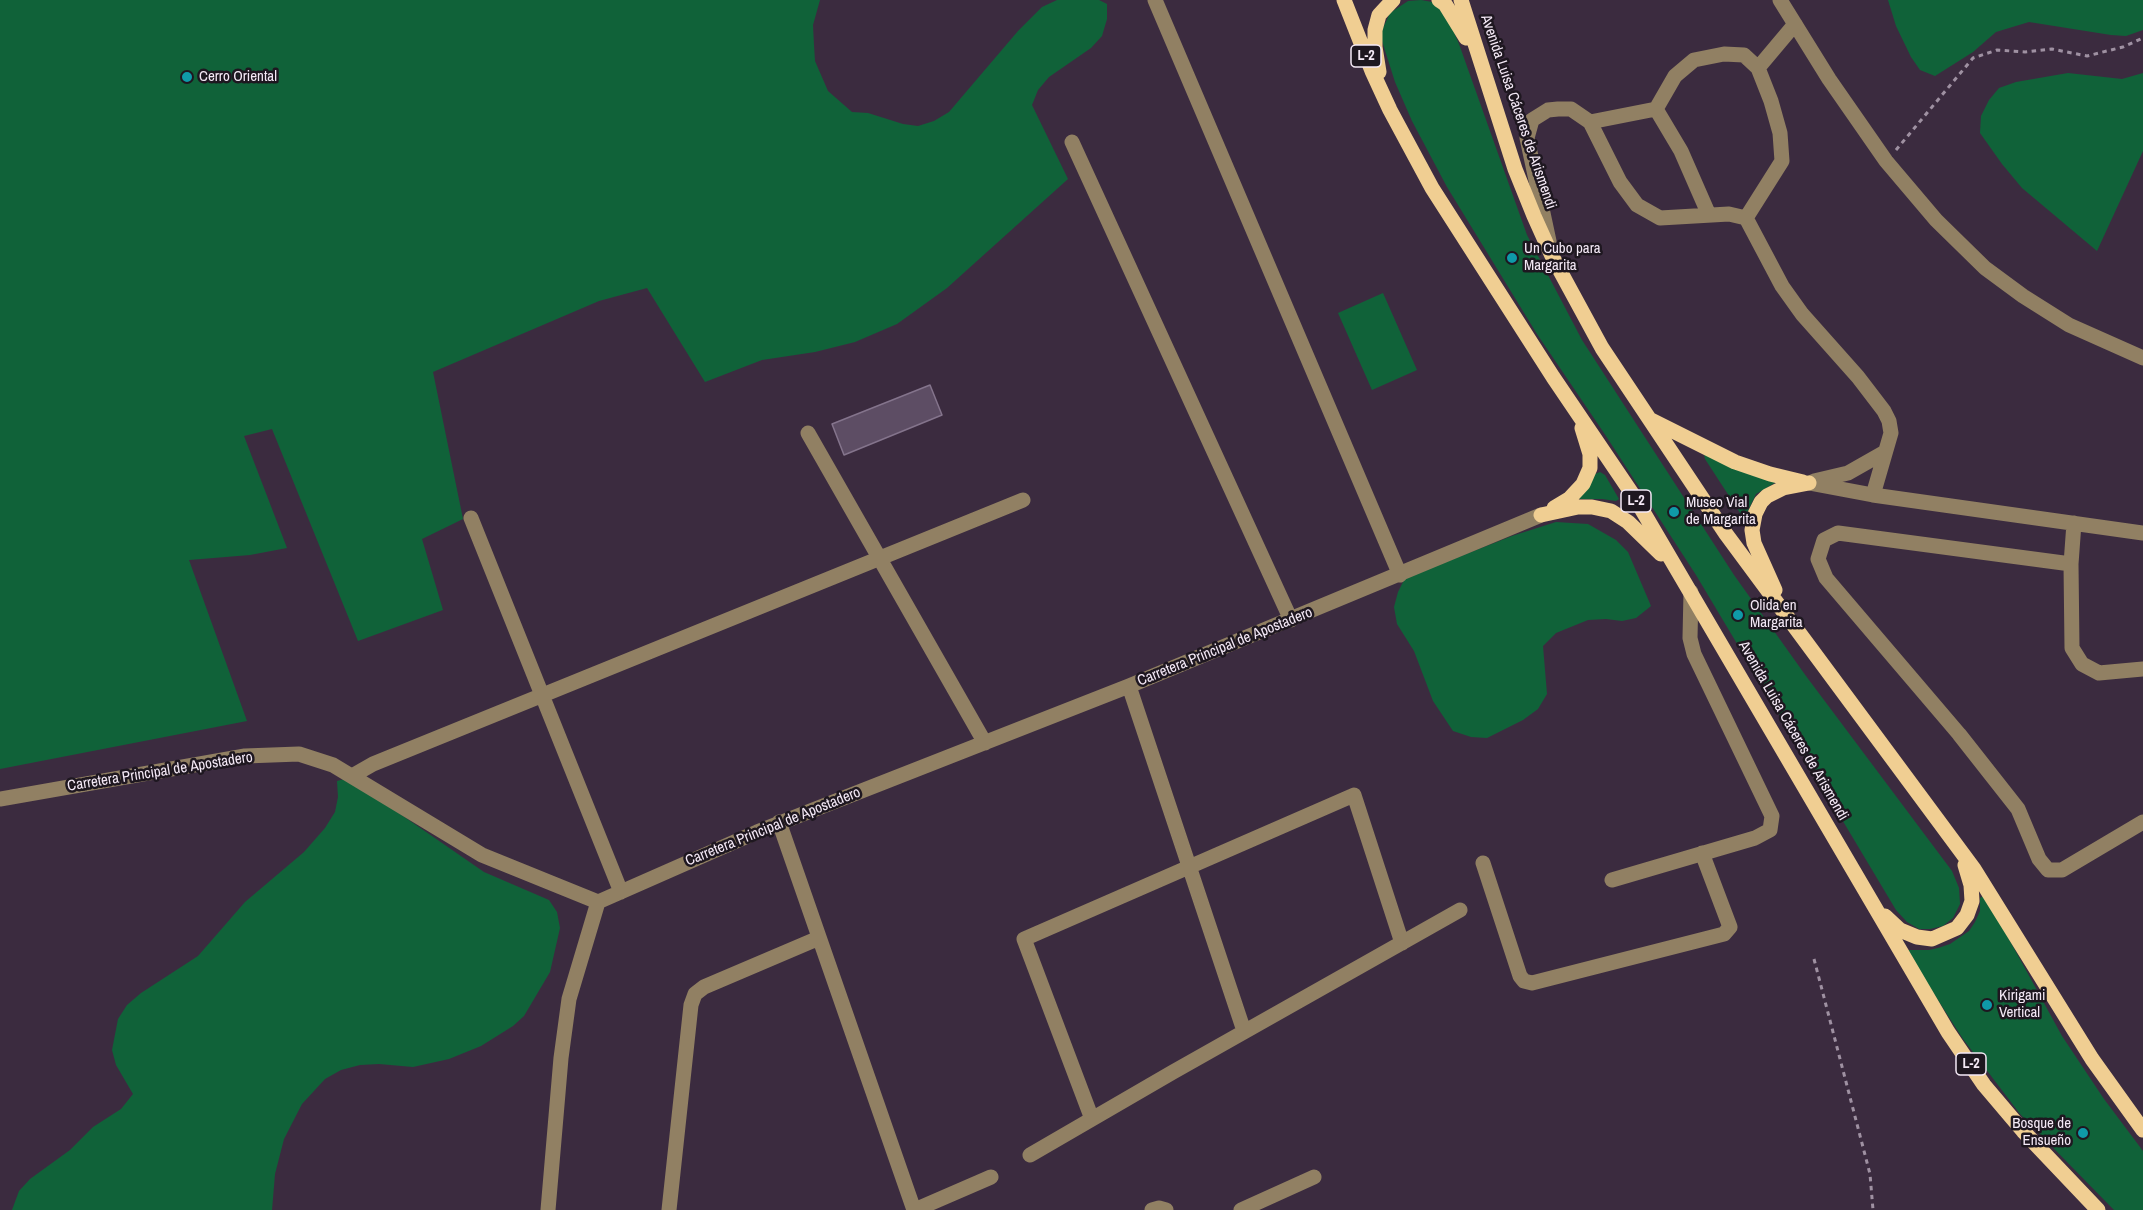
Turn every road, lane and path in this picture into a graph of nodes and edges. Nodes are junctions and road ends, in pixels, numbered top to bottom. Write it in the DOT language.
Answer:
graph roads {
  1 [pos="1155,0"];
  2 [pos="1344,0"];
  3 [pos="1393,0"];
  4 [pos="1439,0"];
  5 [pos="1461,0"];
  6 [pos="1780,0"];
  7 [pos="1795,24"];
  8 [pos="2143,38"];
  9 [pos="1758,68"];
  10 [pos="1486,78"];
  11 [pos="1656,109"];
  12 [pos="1390,110"];
  13 [pos="1590,122"];
  14 [pos="1072,142"];
  15 [pos="1886,161"];
  16 [pos="1709,215"];
  17 [pos="1746,218"];
  18 [pos="1552,256"];
  19 [pos="2143,358"];
  20 [pos="1574,408"];
  21 [pos="1648,418"];
  22 [pos="808,433"];
  23 [pos="1885,452"];
  24 [pos="1809,483"];
  25 [pos="1873,495"];
  26 [pos="1023,500"];
  27 [pos="1541,515"];
  28 [pos="471,518"];
  29 [pos="2074,523"];
  30 [pos="2143,533"];
  31 [pos="880,558"];
  32 [pos="2072,564"];
  33 [pos="1400,575"];
  34 [pos="1688,587"];
  35 [pos="1787,617"];
  36 [pos="1291,620"];
  37 [pos="2143,669"];
  38 [pos="1129,686"];
  39 [pos="542,696"];
  40 [pos="985,742"];
  41 [pos="352,776"];
  42 [pos="0,799"];
  43 [pos="779,822"];
  44 [pos="2143,822"];
  45 [pos="1957,846"];
  46 [pos="1702,853"];
  47 [pos="1483,863"];
  48 [pos="1190,867"];
  49 [pos="1612,880"];
  50 [pos="621,892"];
  51 [pos="1870,900"];
  52 [pos="598,902"];
  53 [pos="1460,910"];
  54 [pos="819,938"];
  55 [pos="1402,943"];
  56 [pos="1814,959"];
  57 [pos="1245,1031"];
  58 [pos="1092,1119"];
  59 [pos="2143,1130"];
  60 [pos="1030,1155"];
  61 [pos="991,1177"];
  62 [pos="1314,1177"];
  63 [pos="548,1210"];
  64 [pos="669,1210"];
  65 [pos="914,1210"];
  66 [pos="1152,1210"];
  67 [pos="1166,1210"];
  68 [pos="1241,1210"];
  69 [pos="1873,1210"];
  70 [pos="2098,1210"];
  1 -- 33 [label="street"];
  2 -- 12 [label="main road, Avenida Luisa Cáceres de Arismendi / L-2"];
  3 -- 12 [label="main road"];
  4 -- 10 [label="main road"];
  5 -- 10 [label="main road, Avenida Luisa Cáceres de Arismendi"];
  6 -- 7 [label="street"];
  7 -- 9 [label="street"];
  7 -- 15 [label="street"];
  8 -- 15 [label="path"];
  9 -- 11 [label="street"];
  9 -- 17 [label="street"];
  10 -- 18 [label="main road, Avenida Luisa Cáceres de Arismendi"];
  11 -- 13 [label="street"];
  11 -- 16 [label="street"];
  12 -- 20 [label="main road, Avenida Luisa Cáceres de Arismendi / L-2"];
  13 -- 16 [label="street"];
  13 -- 18 [label="street"];
  14 -- 36 [label="street"];
  15 -- 19 [label="street"];
  16 -- 17 [label="street"];
  17 -- 23 [label="street"];
  18 -- 21 [label="main road, Avenida Luisa Cáceres de Arismendi"];
  20 -- 27 [label="main road"];
  20 -- 34 [label="main road, Avenida Luisa Cáceres de Arismendi / L-2"];
  21 -- 24 [label="main road"];
  21 -- 35 [label="main road, Avenida Luisa Cáceres de Arismendi"];
  22 -- 31 [label="street"];
  23 -- 24 [label="street"];
  23 -- 25 [label="street"];
  24 -- 25 [label="street"];
  24 -- 35 [label="main road"];
  25 -- 29 [label="street"];
  26 -- 31 [label="street"];
  27 -- 33 [label="street, Carretera Principal de Apostadero"];
  27 -- 34 [label="main road"];
  28 -- 39 [label="street"];
  29 -- 30 [label="street"];
  29 -- 32 [label="street"];
  31 -- 39 [label="street"];
  31 -- 40 [label="street"];
  32 -- 37 [label="street"];
  32 -- 44 [label="street"];
  33 -- 36 [label="street, Carretera Principal de Apostadero"];
  34 -- 46 [label="street"];
  34 -- 51 [label="main road, Avenida Luisa Cáceres de Arismendi / L-2"];
  35 -- 45 [label="main road, Avenida Luisa Cáceres de Arismendi"];
  36 -- 38 [label="street, Carretera Principal de Apostadero"];
  38 -- 40 [label="street, Carretera Principal de Apostadero"];
  38 -- 48 [label="street"];
  39 -- 41 [label="street"];
  39 -- 50 [label="street"];
  40 -- 43 [label="street, Carretera Principal de Apostadero"];
  41 -- 42 [label="street, Carretera Principal de Apostadero"];
  41 -- 52 [label="street, Carretera Principal de Apostadero"];
  43 -- 50 [label="street, Carretera Principal de Apostadero"];
  43 -- 54 [label="street"];
  45 -- 51 [label="main road"];
  45 -- 59 [label="main road, Avenida Luisa Cáceres de Arismendi"];
  46 -- 47 [label="street"];
  46 -- 49 [label="street"];
  48 -- 55 [label="street"];
  48 -- 57 [label="street"];
  48 -- 58 [label="street"];
  50 -- 52 [label="street, Carretera Principal de Apostadero"];
  51 -- 70 [label="main road, Avenida Luisa Cáceres de Arismendi / L-2"];
  52 -- 63 [label="street"];
  53 -- 55 [label="street"];
  54 -- 64 [label="street"];
  54 -- 65 [label="street"];
  55 -- 57 [label="street"];
  56 -- 69 [label="path"];
  57 -- 58 [label="street"];
  58 -- 60 [label="street"];
  61 -- 65 [label="street"];
  62 -- 68 [label="street"];
  66 -- 67 [label="street"];
}
